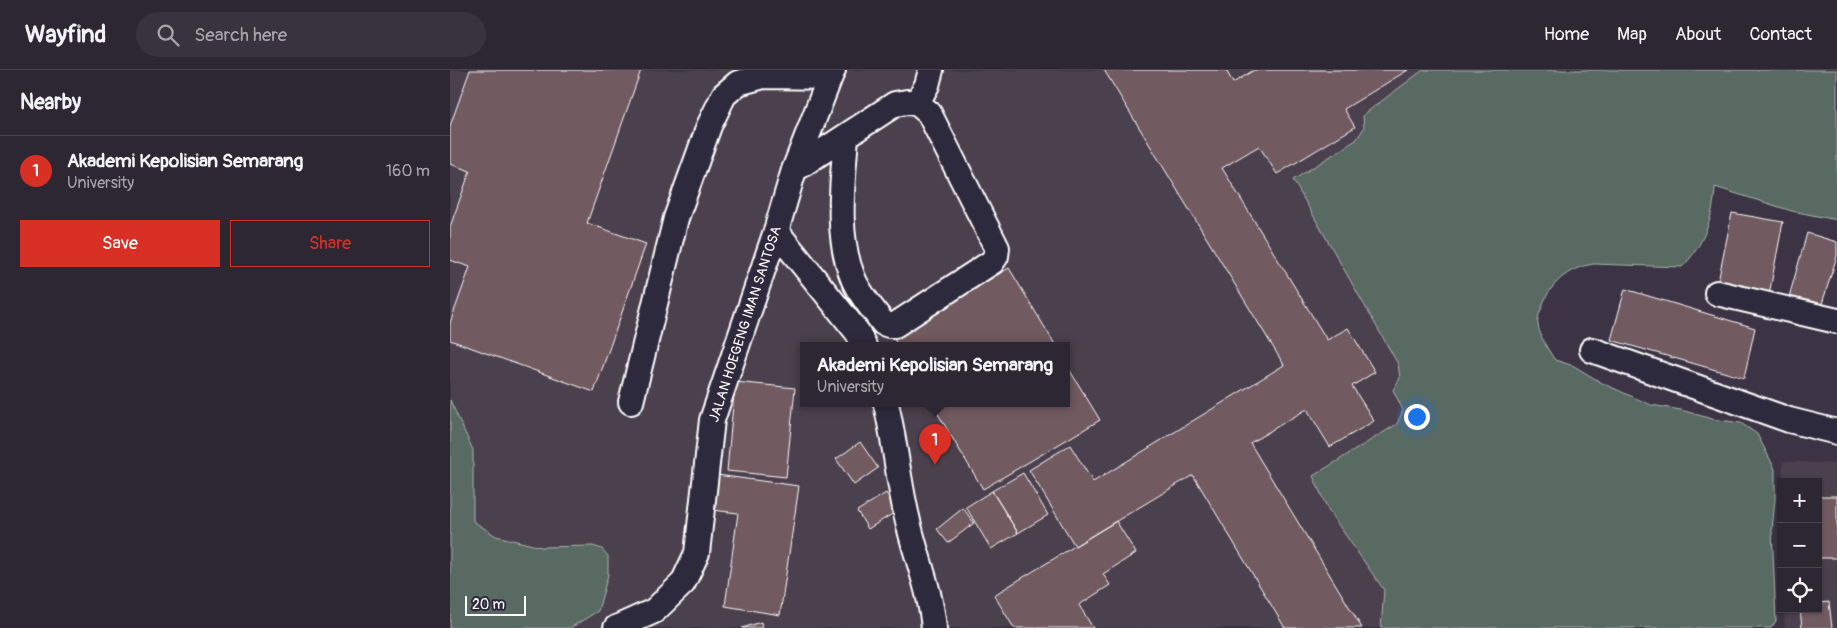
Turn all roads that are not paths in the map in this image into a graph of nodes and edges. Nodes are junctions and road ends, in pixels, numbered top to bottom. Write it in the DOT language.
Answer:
graph roads {
  1 [pos="931,70"];
  2 [pos="831,74"];
  3 [pos="917,103"];
  4 [pos="846,136"];
  5 [pos="794,170"];
  6 [pos="776,232"];
  7 [pos="1717,293"];
  8 [pos="1837,321"];
  9 [pos="862,342"];
  10 [pos="1592,350"];
  11 [pos="631,402"];
  12 [pos="887,407"];
  13 [pos="1837,432"];
  14 [pos="616,628"];
  15 [pos="934,628"];
  1 -- 3 [label="lane"];
  2 -- 5 [label="lane, JALAN HOEGENG IMAN SANTOSA"];
  2 -- 11 [label="lane, JALAN HOEGENG IMAN SANTOSA"];
  3 -- 4 [label="lane"];
  3 -- 4 [label="lane"];
  4 -- 5 [label="lane"];
  5 -- 6 [label="lane, JALAN HOEGENG IMAN SANTOSA"];
  6 -- 9 [label="lane"];
  6 -- 14 [label="lane, JALAN HOEGENG IMAN SANTOSA"];
  7 -- 8 [label="lane"];
  10 -- 13 [label="lane"];
  12 -- 15 [label="lane"];
}
